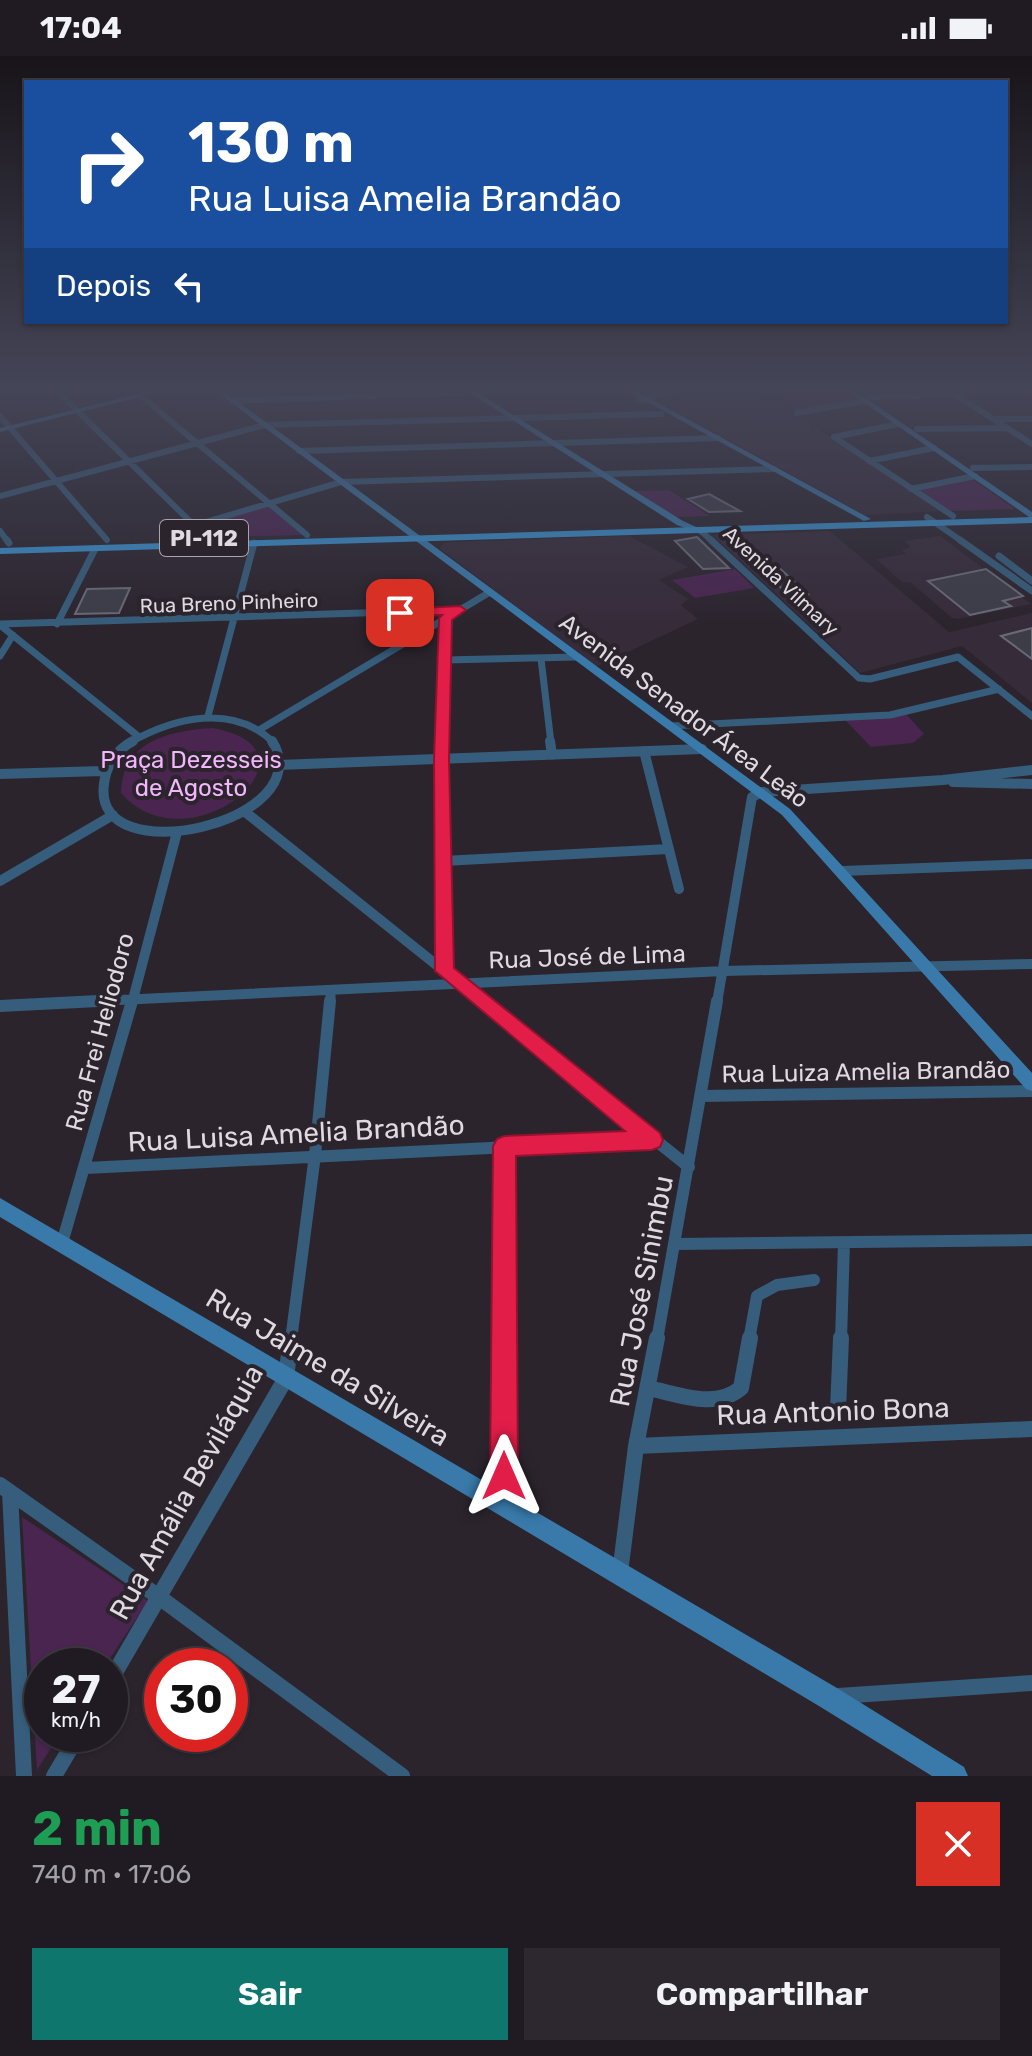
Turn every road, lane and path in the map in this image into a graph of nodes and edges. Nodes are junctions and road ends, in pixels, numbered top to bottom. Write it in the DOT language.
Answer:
graph roads {
  1 [pos="44,466"];
  2 [pos="120,466"];
  3 [pos="135,466"];
  4 [pos="225,466"];
  5 [pos="320,466"];
  6 [pos="587,466"];
  7 [pos="758,466"];
  8 [pos="768,466"];
  9 [pos="877,466"];
  10 [pos="964,466"];
  11 [pos="966,466"];
  12 [pos="1032,467"];
  13 [pos="762,469"];
  14 [pos="774,469"];
  15 [pos="974,472"];
  16 [pos="601,475"];
  17 [pos="60,482"];
  18 [pos="341,482"];
  19 [pos="911,489"];
  20 [pos="0,498"];
  21 [pos="270,503"];
  22 [pos="1031,514"];
  23 [pos="953,516"];
  24 [pos="927,517"];
  25 [pos="849,519"];
  26 [pos="867,519"];
  27 [pos="680,523"];
  28 [pos="939,524"];
  29 [pos="196,525"];
  30 [pos="0,531"];
  31 [pos="701,531"];
  32 [pos="307,535"];
  33 [pos="413,536"];
  34 [pos="207,538"];
  35 [pos="442,538"];
  36 [pos="107,540"];
  37 [pos="254,543"];
  38 [pos="3,546"];
  39 [pos="95,549"];
  40 [pos="434,551"];
  41 [pos="999,556"];
  42 [pos="1028,574"];
  43 [pos="1032,581"];
  44 [pos="1032,591"];
  45 [pos="490,592"];
  46 [pos="460,610"];
  47 [pos="446,618"];
  48 [pos="233,619"];
  49 [pos="57,624"];
  50 [pos="0,625"];
  51 [pos="13,635"];
  52 [pos="0,656"];
  53 [pos="578,657"];
  54 [pos="541,659"];
  55 [pos="445,660"];
  56 [pos="999,689"];
  57 [pos="208,716"];
  58 [pos="1032,716"];
  59 [pos="671,726"];
  60 [pos="259,730"];
  61 [pos="138,736"];
  62 [pos="702,749"];
  63 [pos="644,751"];
  64 [pos="552,755"];
  65 [pos="441,759"];
  66 [pos="278,765"];
  67 [pos="1032,770"];
  68 [pos="103,771"];
  69 [pos="0,774"];
  70 [pos="943,780"];
  71 [pos="1032,784"];
  72 [pos="762,792"];
  73 [pos="244,811"];
  74 [pos="113,815"];
  75 [pos="177,832"];
  76 [pos="669,849"];
  77 [pos="443,861"];
  78 [pos="1032,864"];
  79 [pos="842,871"];
  80 [pos="0,881"];
  81 [pos="679,889"];
  82 [pos="1032,964"];
  83 [pos="923,965"];
  84 [pos="444,971"];
  85 [pos="724,971"];
  86 [pos="457,983"];
  87 [pos="331,991"];
  88 [pos="132,1002"];
  89 [pos="0,1006"];
  90 [pos="1032,1084"];
  91 [pos="1032,1091"];
  92 [pos="702,1096"];
  93 [pos="652,1140"];
  94 [pos="504,1146"];
  95 [pos="315,1155"];
  96 [pos="689,1167"];
  97 [pos="86,1168"];
  98 [pos="4,1214"];
  99 [pos="1032,1240"];
  100 [pos="62,1243"];
  101 [pos="844,1243"];
  102 [pos="676,1244"];
  103 [pos="814,1280"];
  104 [pos="286,1378"];
  105 [pos="648,1388"];
  106 [pos="838,1410"];
  107 [pos="1032,1429"];
  108 [pos="636,1446"];
  109 [pos="5,1488"];
  110 [pos="503,1506"];
  111 [pos="620,1573"];
  112 [pos="159,1597"];
  113 [pos="128,1650"];
  114 [pos="1032,1683"];
  115 [pos="828,1697"];
  116 [pos="68,1752"];
  117 [pos="24,1776"];
  118 [pos="54,1776"];
  119 [pos="402,1776"];
  120 [pos="955,1776"];
  1 -- 17 [label="street"];
  2 -- 17 [label="street"];
  3 -- 29 [label="street"];
  4 -- 21 [label="street"];
  5 -- 18 [label="street, Avenida Senador Área Leão"];
  6 -- 16 [label="street, Avenida Vilmary"];
  7 -- 13 [label="street"];
  8 -- 14 [label="street"];
  9 -- 19 [label="street"];
  10 -- 15 [label="street"];
  11 -- 15 [label="street"];
  12 -- 15 [label="street"];
  13 -- 14 [label="street"];
  13 -- 16 [label="street"];
  13 -- 25 [label="street"];
  14 -- 26 [label="street"];
  15 -- 19 [label="street"];
  15 -- 22 [label="street"];
  16 -- 18 [label="street"];
  16 -- 27 [label="street, Avenida Vilmary"];
  17 -- 20 [label="street"];
  17 -- 36 [label="street"];
  18 -- 21 [label="street"];
  18 -- 33 [label="street, Avenida Senador Área Leão"];
  19 -- 23 [label="street"];
  21 -- 29 [label="street"];
  21 -- 32 [label="street"];
  22 -- 23 [label="main road, PI-112"];
  22 -- 28 [label="main road, PI-112"];
  23 -- 24 [label="main road, PI-112"];
  24 -- 26 [label="main road, PI-112"];
  24 -- 28 [label="street"];
  25 -- 26 [label="main road, PI-112"];
  25 -- 27 [label="main road, PI-112"];
  27 -- 31 [label="street, Avenida Vilmary"];
  27 -- 33 [label="main road, PI-112"];
  28 -- 31 [label="main road, PI-112"];
  28 -- 44 [label="street"];
  29 -- 34 [label="street"];
  30 -- 38 [label="street"];
  31 -- 35 [label="main road, PI-112"];
  31 -- 56 [label="street, Avenida Vilmary"];
  32 -- 33 [label="main road, PI-112"];
  32 -- 34 [label="main road, PI-112"];
  33 -- 35 [label="main road, PI-112"];
  33 -- 37 [label="main road, PI-112"];
  33 -- 40 [label="street, Avenida Senador Área Leão"];
  34 -- 36 [label="main road, PI-112"];
  35 -- 40 [label="main road"];
  36 -- 38 [label="main road, PI-112"];
  37 -- 39 [label="main road, PI-112"];
  37 -- 48 [label="street"];
  38 -- 39 [label="main road, PI-112"];
  39 -- 49 [label="street"];
  40 -- 45 [label="street, Avenida Senador Área Leão"];
  41 -- 42 [label="street"];
  42 -- 43 [label="street"];
  45 -- 46 [label="street"];
  45 -- 53 [label="street, Avenida Senador Área Leão"];
  46 -- 47 [label="street"];
  46 -- 48 [label="street, Rua Breno Pinheiro"];
  47 -- 55 [label="street"];
  47 -- 60 [label="street"];
  48 -- 49 [label="street, Rua Breno Pinheiro"];
  48 -- 57 [label="street"];
  49 -- 50 [label="street, Rua Breno Pinheiro"];
  50 -- 51 [label="street"];
  51 -- 52 [label="street"];
  51 -- 61 [label="street"];
  53 -- 54 [label="street"];
  53 -- 59 [label="street, Avenida Senador Área Leão"];
  54 -- 55 [label="street"];
  54 -- 64 [label="street"];
  55 -- 65 [label="street"];
  56 -- 58 [label="street"];
  56 -- 59 [label="street"];
  57 -- 60 [label="street"];
  57 -- 61 [label="street"];
  59 -- 62 [label="street, Avenida Senador Área Leão"];
  60 -- 66 [label="street"];
  61 -- 68 [label="street"];
  62 -- 63 [label="street"];
  62 -- 72 [label="street, Avenida Senador Área Leão"];
  63 -- 64 [label="street"];
  63 -- 76 [label="street"];
  64 -- 65 [label="street"];
  65 -- 66 [label="street"];
  65 -- 77 [label="street"];
  66 -- 73 [label="street"];
  67 -- 70 [label="street"];
  68 -- 69 [label="street"];
  68 -- 74 [label="street"];
  70 -- 71 [label="street"];
  70 -- 72 [label="street"];
  72 -- 79 [label="street, Avenida Senador Área Leão"];
  72 -- 85 [label="street, Rua José Sinimbu"];
  73 -- 75 [label="street"];
  73 -- 84 [label="street"];
  74 -- 75 [label="street"];
  74 -- 80 [label="street"];
  75 -- 88 [label="street, Rua Frei Heliodoro"];
  76 -- 77 [label="street"];
  76 -- 81 [label="street"];
  77 -- 84 [label="street"];
  78 -- 79 [label="street"];
  79 -- 83 [label="street, Avenida Senador Área Leão"];
  82 -- 83 [label="street, Rua José de Lima"];
  83 -- 85 [label="street, Rua José de Lima"];
  83 -- 90 [label="street, Avenida Senador Área Leão"];
  84 -- 86 [label="street"];
  85 -- 86 [label="street, Rua José de Lima"];
  85 -- 92 [label="street, Rua José Sinimbu"];
  86 -- 87 [label="street, Rua José de Lima"];
  86 -- 93 [label="street"];
  87 -- 88 [label="street, Rua José de Lima"];
  87 -- 95 [label="street, Rua Amália Beviláquia"];
  88 -- 89 [label="street, Rua José de Lima"];
  88 -- 97 [label="street, Rua Frei Heliodoro"];
  91 -- 92 [label="street, Rua Luiza Amelia Brandão"];
  92 -- 96 [label="street, Rua José Sinimbu"];
  93 -- 94 [label="street, Rua Luisa Amelia Brandão"];
  93 -- 96 [label="street"];
  94 -- 95 [label="street, Rua Luisa Amelia Brandão"];
  94 -- 110 [label="street"];
  95 -- 97 [label="street, Rua Luisa Amelia Brandão"];
  95 -- 104 [label="street, Rua Amália Beviláquia"];
  96 -- 102 [label="street, Rua José Sinimbu"];
  97 -- 100 [label="street, Rua Frei Heliodoro"];
  98 -- 100 [label="street, Rua Jaime da Silveira"];
  99 -- 101 [label="street"];
  100 -- 104 [label="street, Rua Jaime da Silveira"];
  101 -- 102 [label="street"];
  101 -- 106 [label="street"];
  102 -- 105 [label="street, Rua José Sinimbu"];
  103 -- 105 [label="street"];
  104 -- 110 [label="street, Rua Jaime da Silveira"];
  104 -- 112 [label="street, Rua Amália Beviláquia"];
  105 -- 108 [label="street, Rua José Sinimbu"];
  107 -- 108 [label="street, Rua Antonio Bona"];
  108 -- 111 [label="street, Rua José Sinimbu"];
  109 -- 112 [label="street"];
  109 -- 117 [label="street"];
  110 -- 111 [label="street, Rua Jaime da Silveira"];
  111 -- 115 [label="street, Rua Jaime da Silveira"];
  112 -- 113 [label="street, Rua Amália Beviláquia"];
  112 -- 119 [label="street"];
  114 -- 115 [label="street"];
  115 -- 120 [label="street, Rua Jaime da Silveira"];
  116 -- 118 [label="street"];
}
